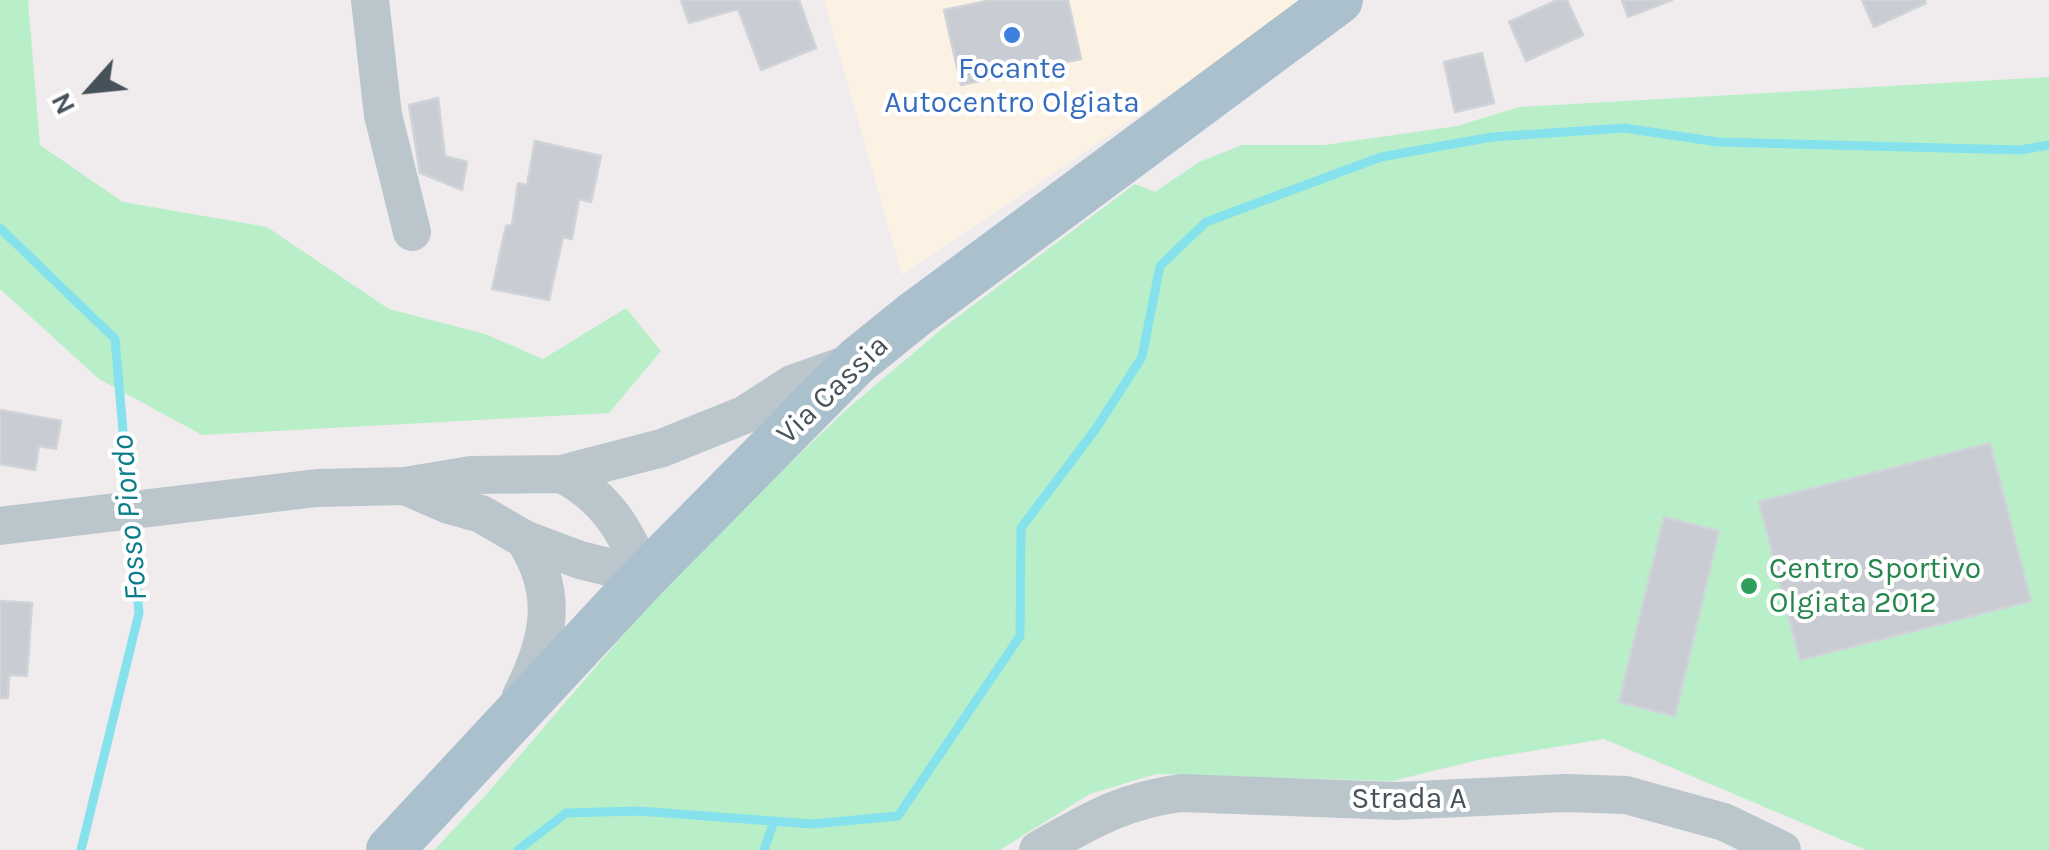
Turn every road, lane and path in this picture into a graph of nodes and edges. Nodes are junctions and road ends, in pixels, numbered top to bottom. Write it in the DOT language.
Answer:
graph roads {
  1 [pos="370,0"];
  2 [pos="1338,0"];
  3 [pos="412,232"];
  4 [pos="857,361"];
  5 [pos="562,474"];
  6 [pos="404,486"];
  7 [pos="0,526"];
  8 [pos="524,539"];
  9 [pos="645,576"];
  10 [pos="489,745"];
  11 [pos="390,850"];
  12 [pos="1038,850"];
  13 [pos="1782,850"];
  1 -- 3 [label="street"];
  2 -- 4 [label="main road, Via Cassia"];
  4 -- 5 [label="street"];
  4 -- 9 [label="main road, Via Cassia"];
  5 -- 6 [label="street"];
  5 -- 9 [label="street"];
  6 -- 7 [label="street"];
  6 -- 8 [label="street"];
  8 -- 9 [label="street"];
  8 -- 10 [label="street"];
  9 -- 10 [label="main road, Via Cassia"];
  10 -- 11 [label="main road, Via Cassia"];
  12 -- 13 [label="street, Strada A"];
}
